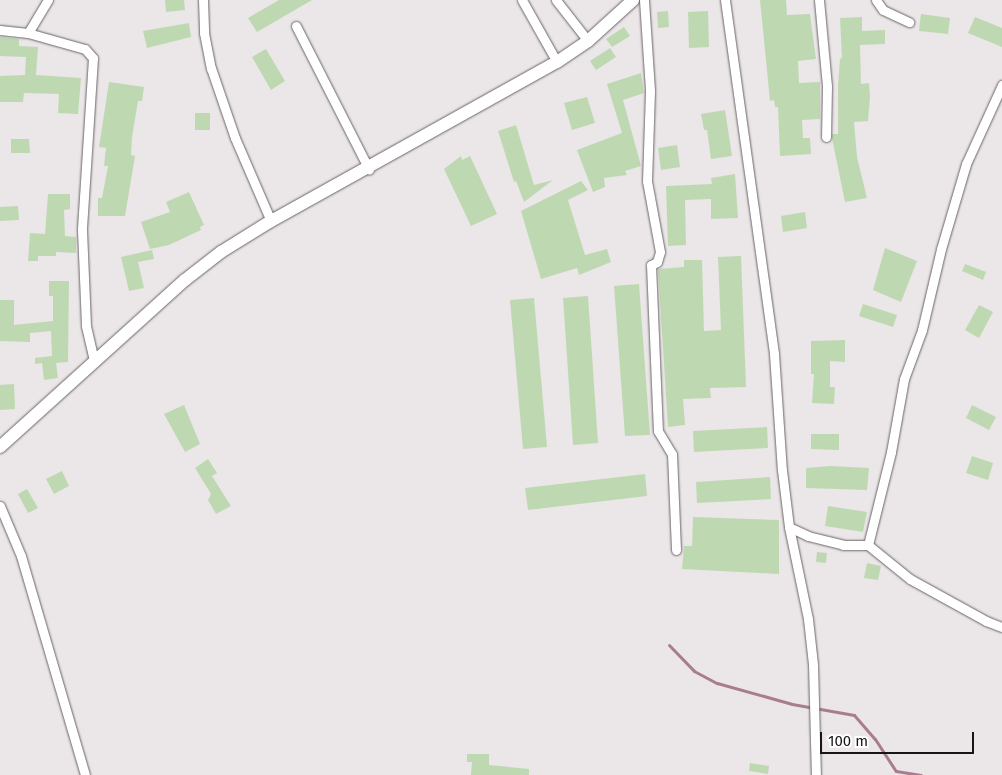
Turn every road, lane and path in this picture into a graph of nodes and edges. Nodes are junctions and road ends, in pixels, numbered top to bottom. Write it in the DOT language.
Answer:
graph roads {
  1 [pos="48,0"];
  2 [pos="202,0"];
  3 [pos="522,0"];
  4 [pos="556,0"];
  5 [pos="633,0"];
  6 [pos="644,0"];
  7 [pos="725,0"];
  8 [pos="819,0"];
  9 [pos="876,0"];
  10 [pos="909,22"];
  11 [pos="296,26"];
  12 [pos="0,30"];
  13 [pos="28,33"];
  14 [pos="588,41"];
  15 [pos="557,62"];
  16 [pos="1002,85"];
  17 [pos="826,137"];
  18 [pos="369,169"];
  19 [pos="271,221"];
  20 [pos="94,362"];
  21 [pos="0,447"];
  22 [pos="0,506"];
  23 [pos="789,527"];
  24 [pos="868,545"];
  25 [pos="676,550"];
  26 [pos="1002,627"];
  27 [pos="85,775"];
  28 [pos="816,775"];
  1 -- 13 [label="street"];
  2 -- 19 [label="street"];
  3 -- 15 [label="street"];
  4 -- 14 [label="street"];
  5 -- 14 [label="main road"];
  6 -- 25 [label="street"];
  7 -- 23 [label="street"];
  8 -- 17 [label="street"];
  9 -- 10 [label="street"];
  11 -- 18 [label="street"];
  12 -- 13 [label="street"];
  13 -- 20 [label="street"];
  14 -- 15 [label="main road"];
  15 -- 18 [label="main road"];
  16 -- 24 [label="street"];
  18 -- 19 [label="main road"];
  19 -- 20 [label="main road"];
  20 -- 21 [label="main road"];
  22 -- 27 [label="street"];
  23 -- 24 [label="street"];
  23 -- 28 [label="street"];
  24 -- 26 [label="street"];
}
